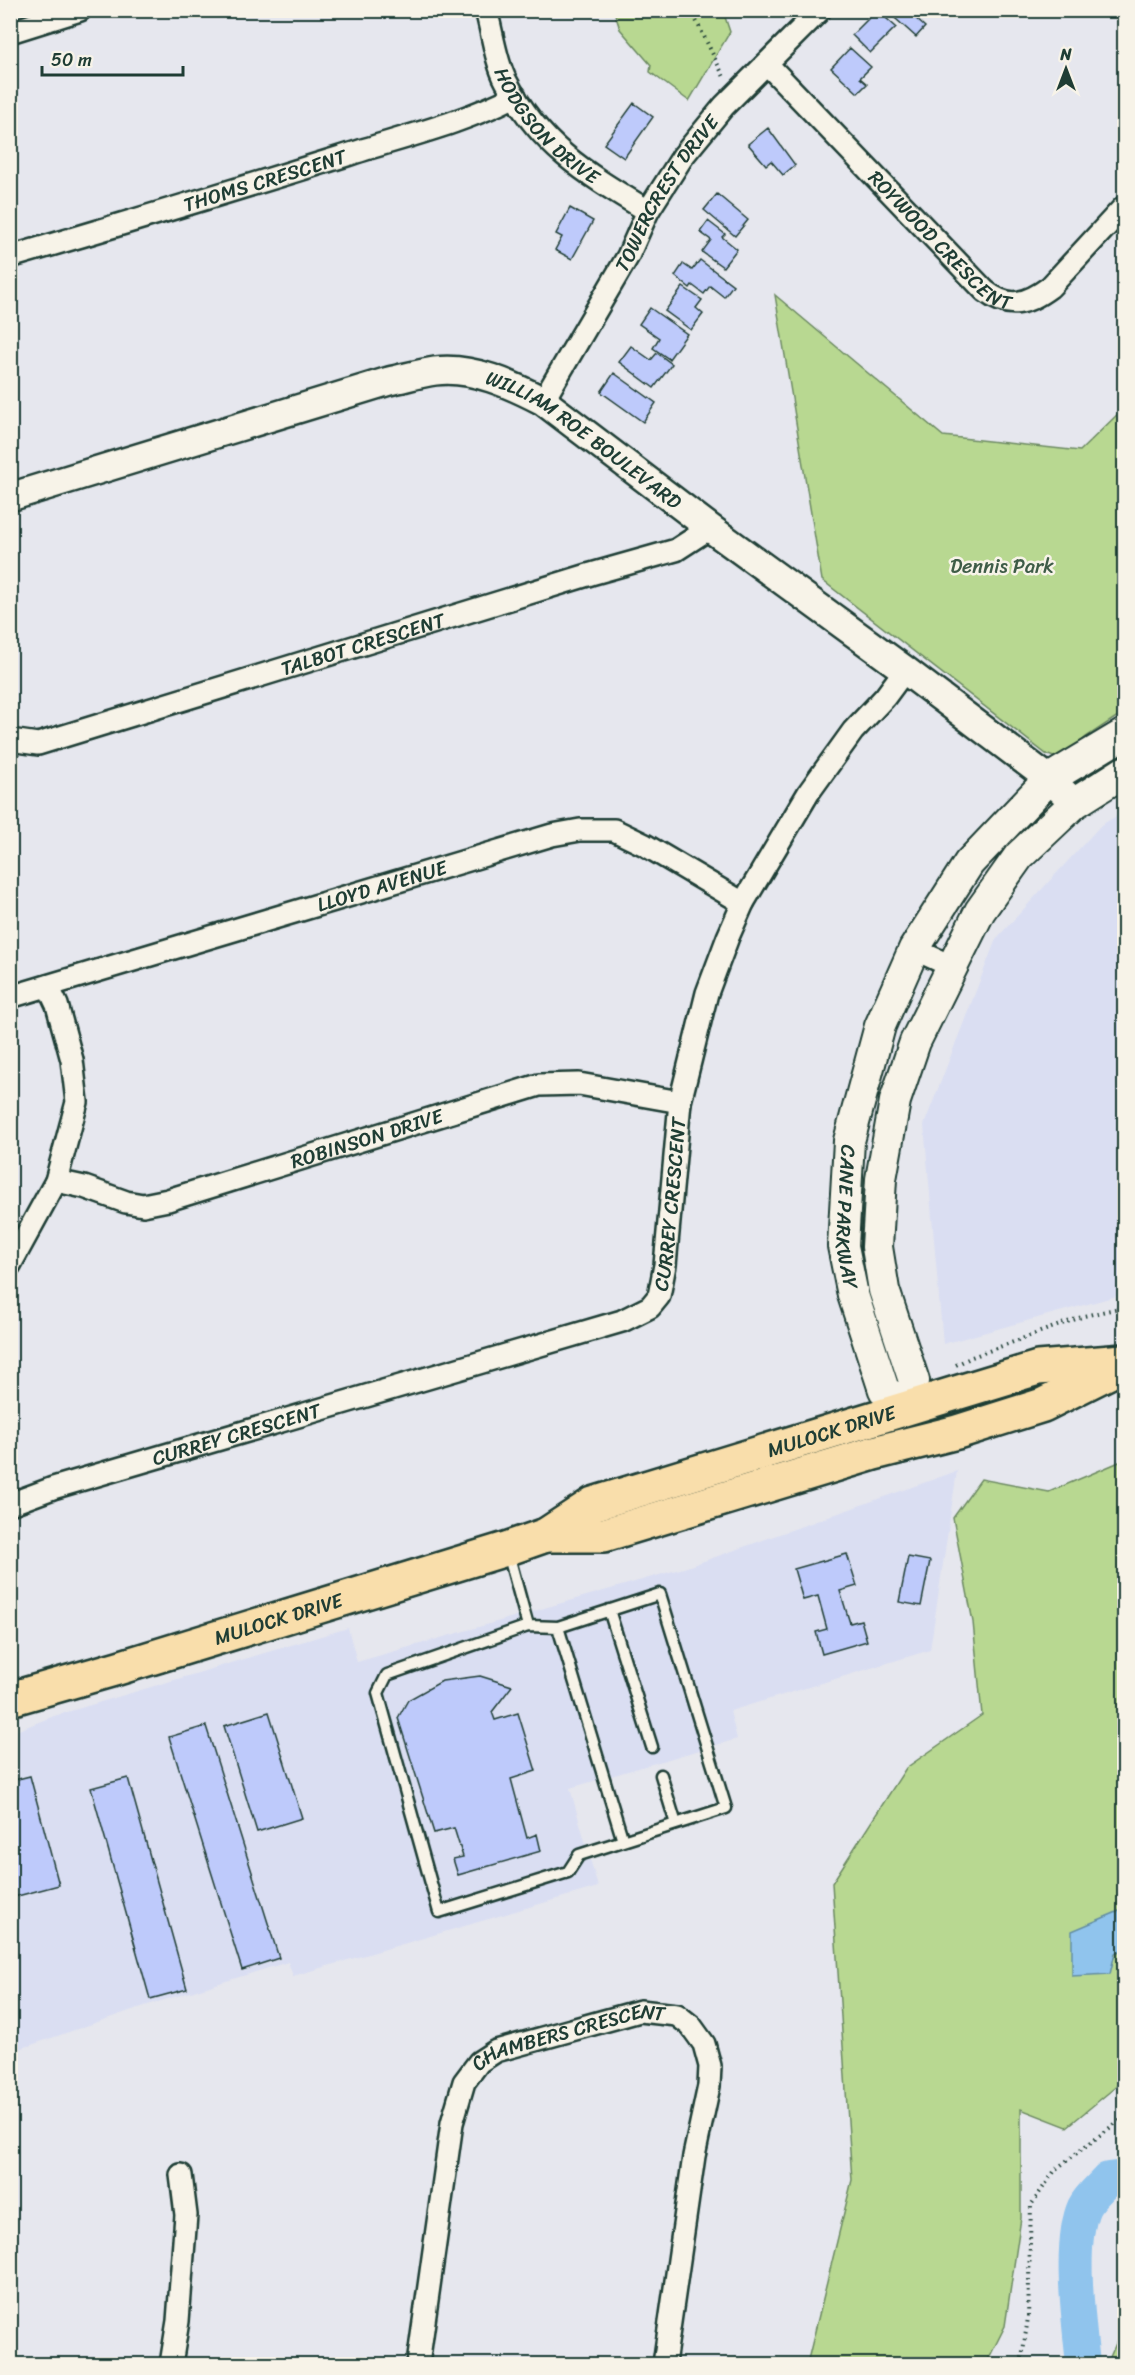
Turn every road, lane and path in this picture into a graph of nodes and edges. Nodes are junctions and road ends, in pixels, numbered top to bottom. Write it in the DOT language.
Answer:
graph roads {
  1 [pos="80,10"];
  2 [pos="486,10"];
  3 [pos="691,10"];
  4 [pos="820,10"];
  5 [pos="10,32"];
  6 [pos="767,64"];
  7 [pos="515,96"];
  8 [pos="734,96"];
  9 [pos="1125,207"];
  10 [pos="648,212"];
  11 [pos="10,257"];
  12 [pos="543,401"];
  13 [pos="10,497"];
  14 [pos="710,528"];
  15 [pos="905,670"];
  16 [pos="1125,734"];
  17 [pos="10,740"];
  18 [pos="1125,772"];
  19 [pos="1049,779"];
  20 [pos="1075,803"];
  21 [pos="742,903"];
  22 [pos="914,949"];
  23 [pos="953,967"];
  24 [pos="48,986"];
  25 [pos="10,998"];
  26 [pos="680,1102"];
  27 [pos="56,1181"];
  28 [pos="10,1265"];
  29 [pos="1125,1307"];
  30 [pos="1125,1363"];
  31 [pos="948,1369"];
  32 [pos="908,1408"];
  33 [pos="918,1442"];
  34 [pos="10,1504"];
  35 [pos="546,1534"];
  36 [pos="506,1549"];
  37 [pos="609,1610"];
  38 [pos="528,1626"];
  39 [pos="558,1626"];
  40 [pos="10,1698"];
  41 [pos="652,1747"];
  42 [pos="661,1774"];
  43 [pos="676,1824"];
  44 [pos="623,1841"];
  45 [pos="1125,2117"];
  46 [pos="181,2175"];
  47 [pos="171,2364"];
  48 [pos="418,2364"];
  49 [pos="664,2364"];
  50 [pos="1021,2364"];
  1 -- 5 [label="street"];
  2 -- 7 [label="street, HODGSON DRIVE"];
  3 -- 8 [label="path"];
  4 -- 6 [label="street, TOWERCREST DRIVE"];
  6 -- 8 [label="street, TOWERCREST DRIVE"];
  6 -- 9 [label="street, ROYWOOD CRESCENT"];
  7 -- 10 [label="street, HODGSON DRIVE"];
  7 -- 11 [label="street, THOMS CRESCENT"];
  8 -- 10 [label="street, TOWERCREST DRIVE"];
  10 -- 12 [label="street, TOWERCREST DRIVE"];
  12 -- 13 [label="street, WILLIAM ROE BOULEVARD"];
  12 -- 14 [label="street, WILLIAM ROE BOULEVARD"];
  14 -- 15 [label="street, WILLIAM ROE BOULEVARD"];
  14 -- 17 [label="street, TALBOT CRESCENT"];
  15 -- 19 [label="street, WILLIAM ROE BOULEVARD"];
  15 -- 21 [label="street, CURREY CRESCENT"];
  16 -- 19 [label="main road, CANE PARKWAY"];
  18 -- 20 [label="main road, CANE PARKWAY"];
  19 -- 20 [label="street, WILLIAM ROE BOULEVARD"];
  19 -- 22 [label="main road, CANE PARKWAY"];
  20 -- 23 [label="main road, CANE PARKWAY"];
  21 -- 24 [label="street, LLOYD AVENUE"];
  21 -- 26 [label="street, CURREY CRESCENT"];
  22 -- 23 [label="street"];
  22 -- 32 [label="main road, CANE PARKWAY"];
  23 -- 32 [label="main road, CANE PARKWAY"];
  24 -- 25 [label="street, LLOYD AVENUE"];
  24 -- 27 [label="street"];
  26 -- 27 [label="street, ROBINSON DRIVE"];
  26 -- 34 [label="street, CURREY CRESCENT"];
  27 -- 28 [label="street"];
  29 -- 31 [label="path"];
  30 -- 32 [label="main road, MULOCK DRIVE"];
  30 -- 33 [label="main road, MULOCK DRIVE"];
  32 -- 33 [label="street, CANE PARKWAY"];
  32 -- 35 [label="main road, MULOCK DRIVE"];
  33 -- 35 [label="main road, MULOCK DRIVE"];
  35 -- 36 [label="main road, MULOCK DRIVE"];
  36 -- 38 [label="lane"];
  36 -- 40 [label="main road, MULOCK DRIVE"];
  37 -- 39 [label="lane"];
  37 -- 41 [label="lane"];
  37 -- 43 [label="lane"];
  38 -- 39 [label="lane"];
  38 -- 44 [label="lane"];
  39 -- 44 [label="lane"];
  42 -- 43 [label="lane"];
  43 -- 44 [label="lane"];
  45 -- 50 [label="path"];
  46 -- 47 [label="street"];
  48 -- 49 [label="street, CHAMBERS CRESCENT"];
}
